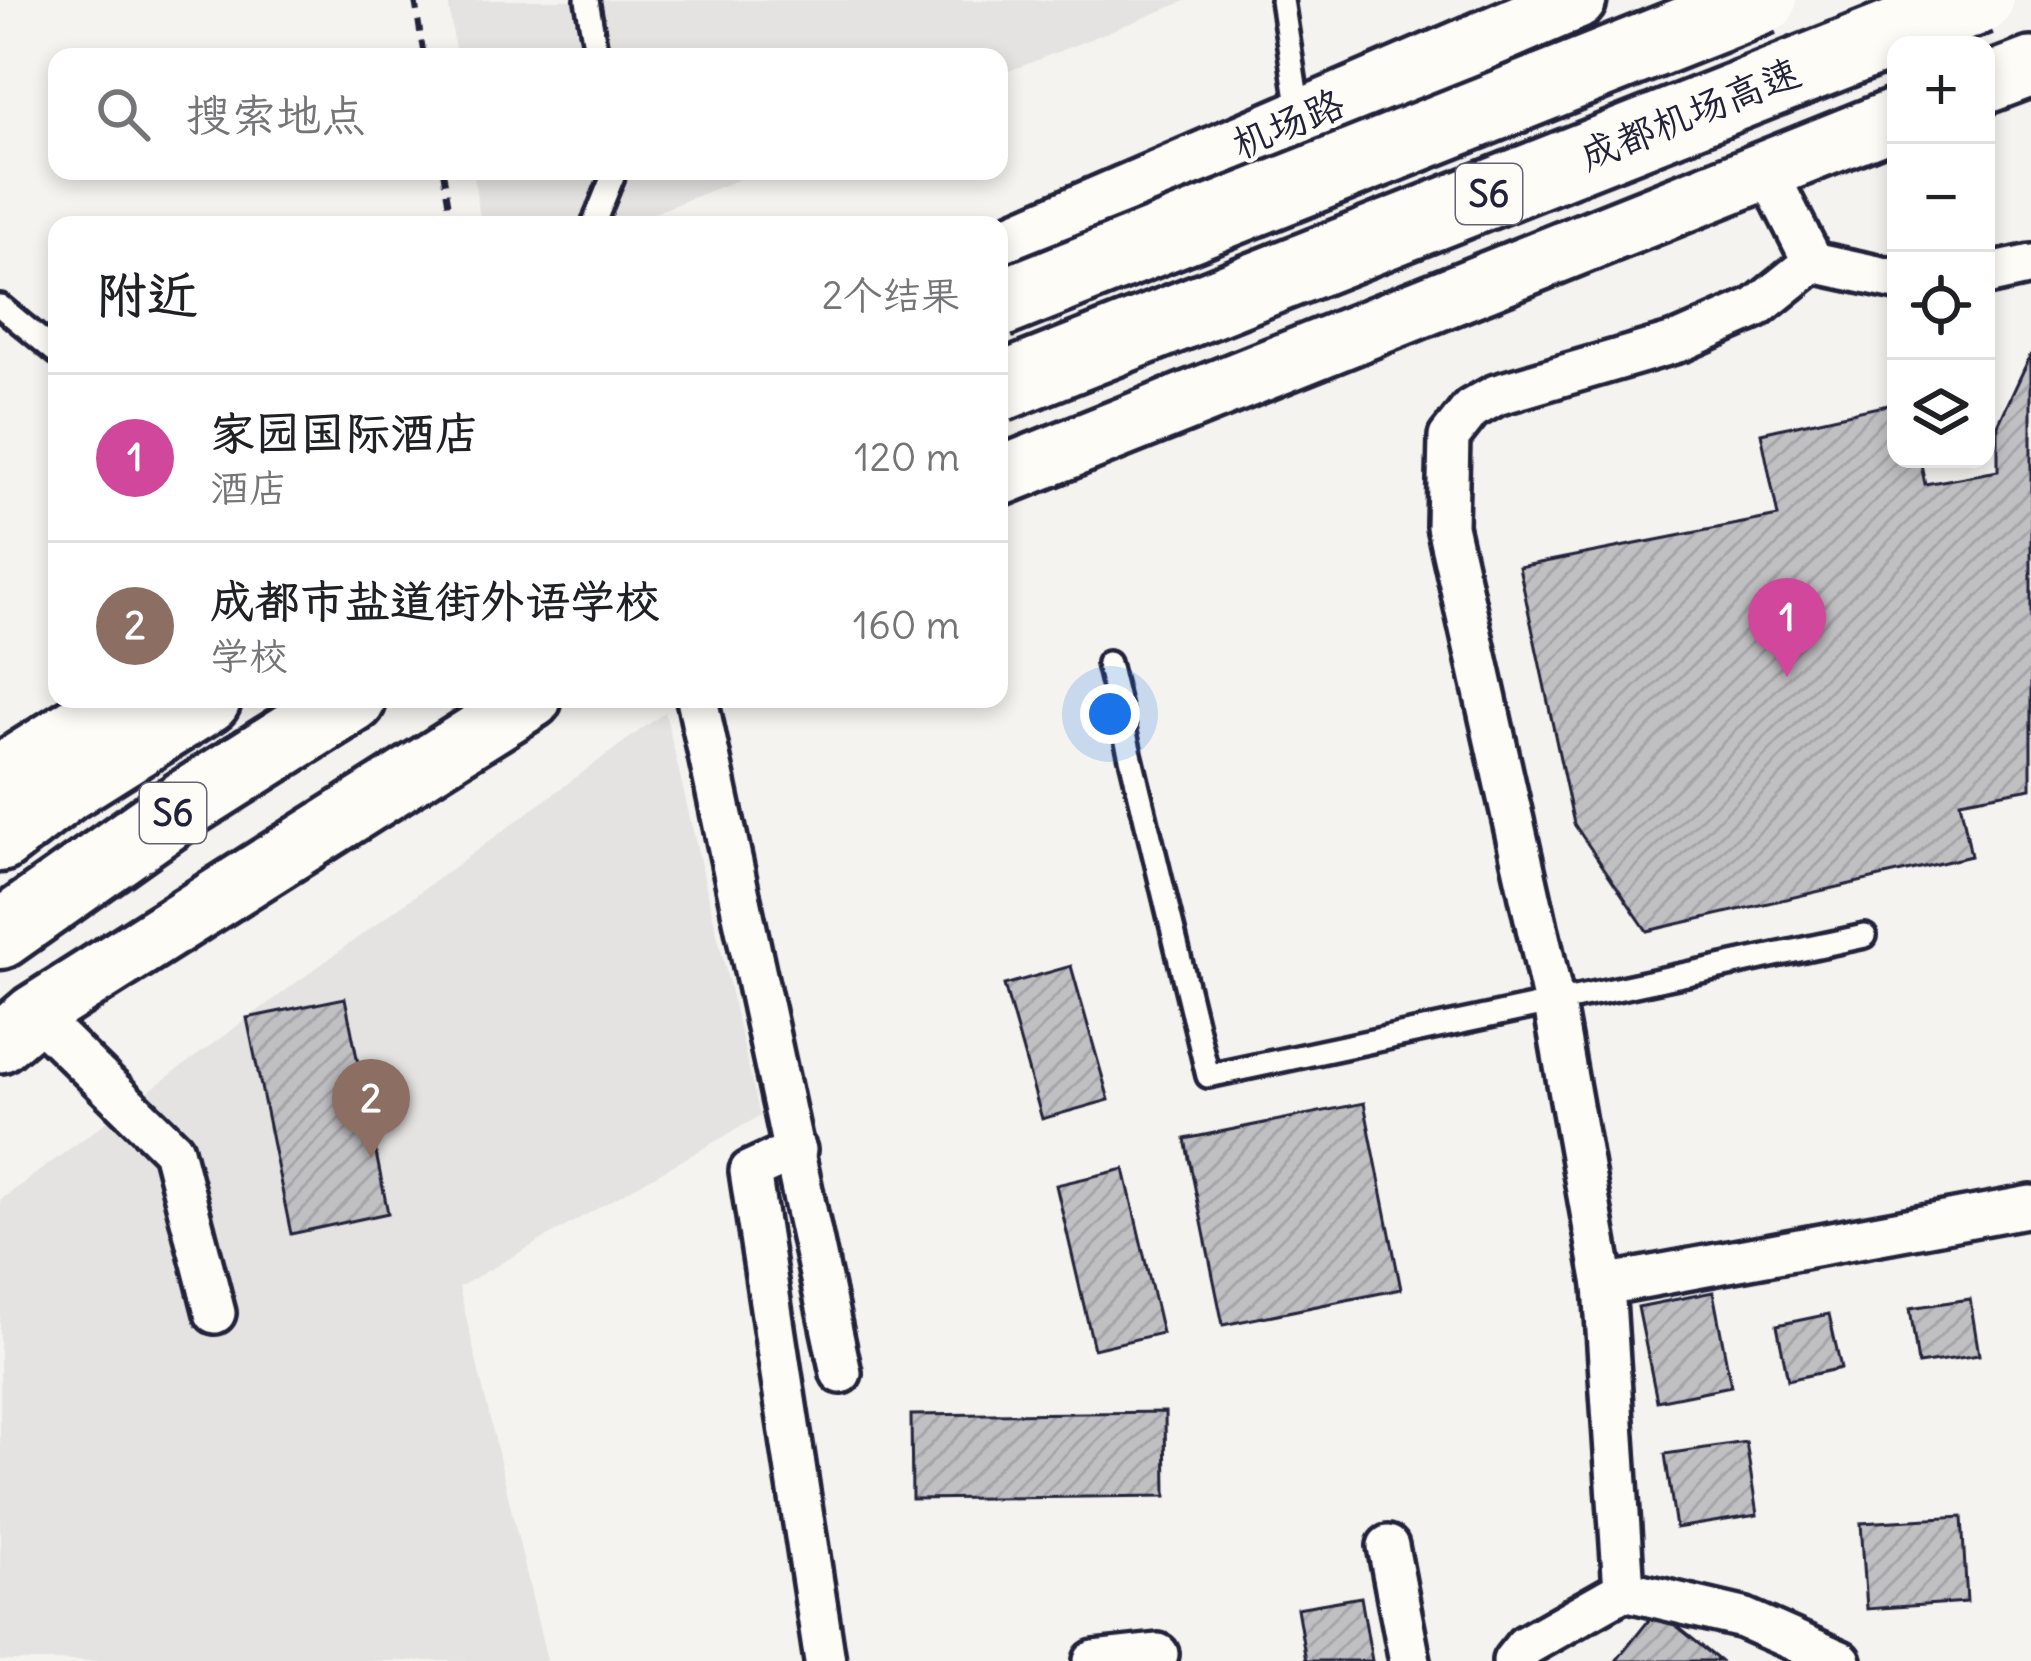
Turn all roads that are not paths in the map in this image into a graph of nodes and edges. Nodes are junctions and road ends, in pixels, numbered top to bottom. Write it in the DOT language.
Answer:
graph roads {
  1 [pos="587,0"];
  2 [pos="1282,0"];
  3 [pos="1577,0"];
  4 [pos="1763,0"];
  5 [pos="1980,0"];
  6 [pos="595,48"];
  7 [pos="2031,67"];
  8 [pos="1995,81"];
  9 [pos="1300,119"];
  10 [pos="1887,121"];
  11 [pos="1766,167"];
  12 [pos="611,180"];
  13 [pos="597,216"];
  14 [pos="1008,245"];
  15 [pos="1813,262"];
  16 [pos="2031,266"];
  17 [pos="1995,273"];
  18 [pos="1887,278"];
  19 [pos="1008,300"];
  20 [pos="0,307"];
  21 [pos="48,346"];
  22 [pos="1008,384"];
  23 [pos="1008,473"];
  24 [pos="1108,663"];
  25 [pos="105,708"];
  26 [pos="193,708"];
  27 [pos="338,708"];
  28 [pos="518,708"];
  29 [pos="699,708"];
  30 [pos="0,774"];
  31 [pos="0,838"];
  32 [pos="0,934"];
  33 [pos="1865,936"];
  34 [pos="1553,999"];
  35 [pos="17,1029"];
  36 [pos="796,1150"];
  37 [pos="2031,1206"];
  38 [pos="1604,1285"];
  39 [pos="214,1313"];
  40 [pos="841,1373"];
  41 [pos="1388,1546"];
  42 [pos="1624,1590"];
  43 [pos="1158,1654"];
  44 [pos="825,1661"];
  45 [pos="1094,1661"];
  46 [pos="1411,1661"];
  47 [pos="1513,1661"];
  48 [pos="1840,1661"];
  1 -- 6 [label="lane"];
  2 -- 9 [label="lane"];
  3 -- 9 [label="main road, 机场路"];
  4 -- 19 [label="highway, 成都机场高速 / S6, bridge"];
  5 -- 22 [label="highway, 成都机场高速 / S6, bridge"];
  7 -- 8 [label="main road"];
  9 -- 14 [label="main road, 机场路"];
  10 -- 11 [label="main road"];
  11 -- 15 [label="street"];
  11 -- 23 [label="main road"];
  12 -- 13 [label="lane"];
  15 -- 18 [label="street"];
  15 -- 34 [label="street"];
  16 -- 17 [label="street"];
  20 -- 21 [label="lane"];
  24 -- 34 [label="lane"];
  25 -- 30 [label="main road"];
  26 -- 31 [label="highway, S6"];
  27 -- 32 [label="highway, S6"];
  28 -- 35 [label="main road"];
  29 -- 36 [label="street"];
  33 -- 34 [label="lane"];
  34 -- 38 [label="street"];
  35 -- 39 [label="street"];
  36 -- 40 [label="street"];
  36 -- 44 [label="street"];
  37 -- 38 [label="street"];
  38 -- 42 [label="street"];
  41 -- 46 [label="street"];
  42 -- 47 [label="street"];
  42 -- 48 [label="street"];
  43 -- 45 [label="street"];
}
